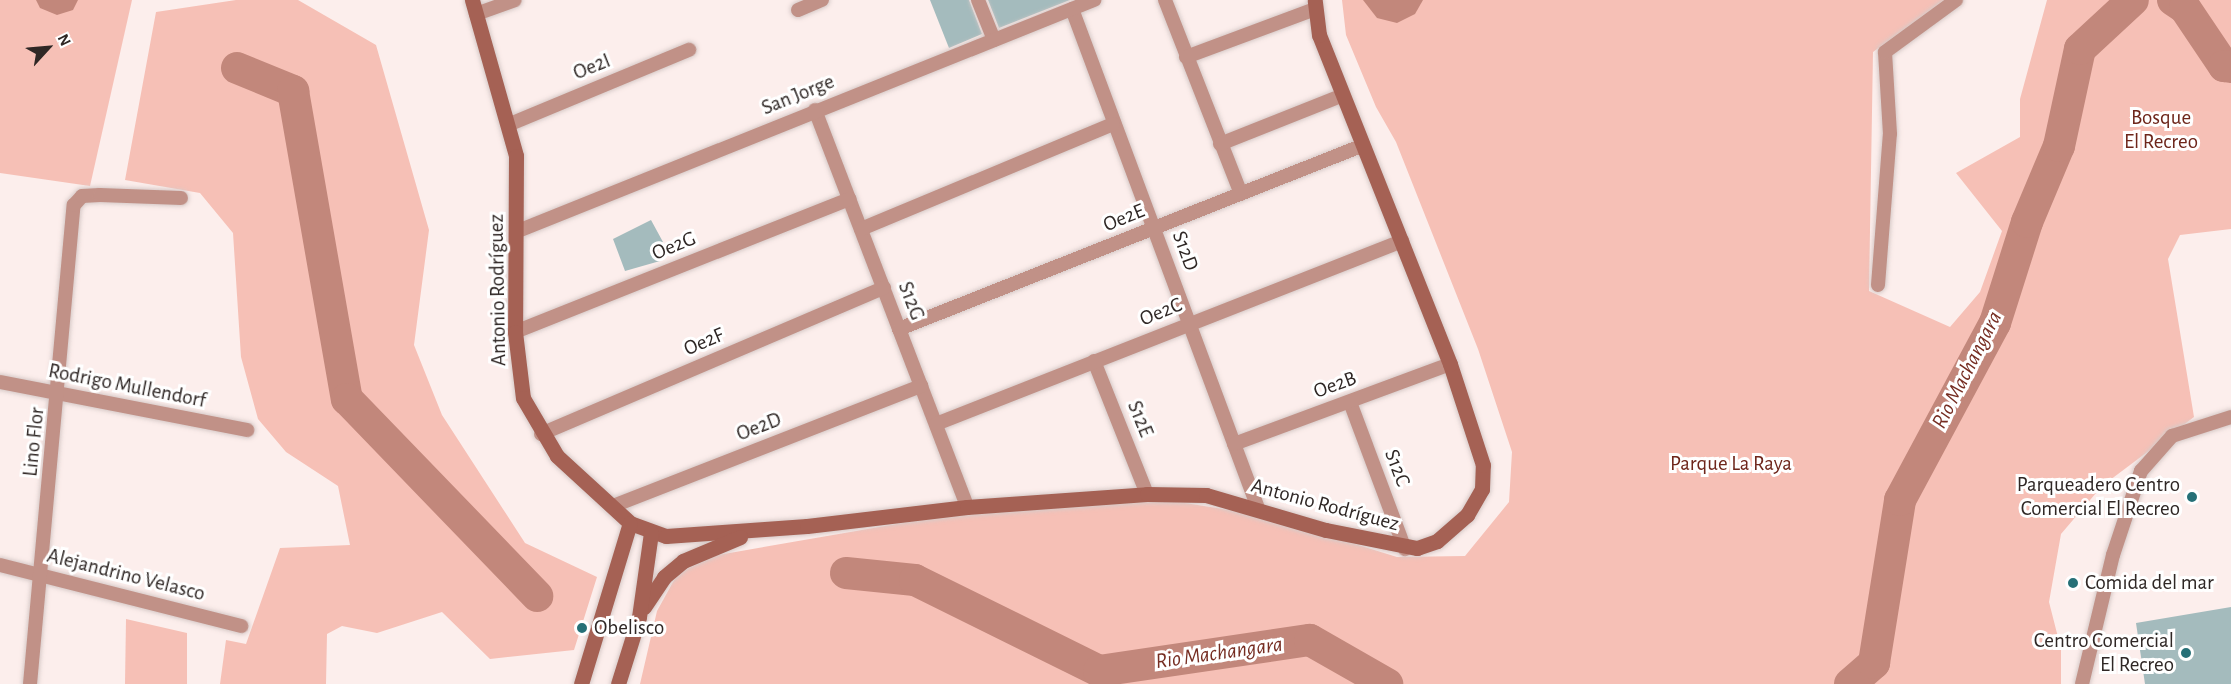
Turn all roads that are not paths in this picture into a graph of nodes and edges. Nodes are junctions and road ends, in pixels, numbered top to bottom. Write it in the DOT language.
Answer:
graph roads {
  1 [pos="515,0"];
  2 [pos="822,0"];
  3 [pos="978,0"];
  4 [pos="1095,0"];
  5 [pos="1165,0"];
  6 [pos="1956,0"];
  7 [pos="1315,5"];
  8 [pos="474,7"];
  9 [pos="1072,9"];
  10 [pos="798,10"];
  11 [pos="994,40"];
  12 [pos="689,50"];
  13 [pos="1186,57"];
  14 [pos="1343,95"];
  15 [pos="816,110"];
  16 [pos="510,124"];
  17 [pos="1113,124"];
  18 [pos="1220,144"];
  19 [pos="1363,145"];
  20 [pos="1241,194"];
  21 [pos="181,198"];
  22 [pos="849,199"];
  23 [pos="861,229"];
  24 [pos="1154,229"];
  25 [pos="518,231"];
  26 [pos="1402,241"];
  27 [pos="1878,285"];
  28 [pos="884,288"];
  29 [pos="1189,323"];
  30 [pos="899,329"];
  31 [pos="515,332"];
  32 [pos="1094,361"];
  33 [pos="1450,364"];
  34 [pos="0,382"];
  35 [pos="921,386"];
  36 [pos="60,395"];
  37 [pos="1350,402"];
  38 [pos="2231,417"];
  39 [pos="936,424"];
  40 [pos="247,430"];
  41 [pos="541,434"];
  42 [pos="1234,444"];
  43 [pos="1147,494"];
  44 [pos="613,506"];
  45 [pos="967,507"];
  46 [pos="1258,508"];
  47 [pos="630,523"];
  48 [pos="757,531"];
  49 [pos="651,533"];
  50 [pos="1405,549"];
  51 [pos="0,565"];
  52 [pos="41,574"];
  53 [pos="639,617"];
  54 [pos="241,626"];
  55 [pos="30,684"];
  56 [pos="581,684"];
  57 [pos="618,684"];
  58 [pos="2082,684"];
  1 -- 8 [label="street"];
  2 -- 10 [label="street"];
  3 -- 11 [label="street"];
  4 -- 9 [label="street, San Jorge"];
  5 -- 13 [label="street"];
  6 -- 27 [label="street"];
  7 -- 13 [label="street"];
  7 -- 14 [label="street, Antonio Rodríguez"];
  8 -- 16 [label="street, Antonio Rodríguez"];
  9 -- 11 [label="street, San Jorge"];
  9 -- 17 [label="street, S12D"];
  11 -- 15 [label="street, San Jorge"];
  12 -- 16 [label="street, Oe2I"];
  13 -- 18 [label="street"];
  14 -- 18 [label="street"];
  14 -- 19 [label="street, Antonio Rodríguez"];
  15 -- 22 [label="street, S12G"];
  15 -- 25 [label="street, San Jorge"];
  16 -- 25 [label="street, Antonio Rodríguez"];
  17 -- 23 [label="street"];
  17 -- 24 [label="street, S12D"];
  18 -- 20 [label="street"];
  19 -- 20 [label="street, Oe2E"];
  19 -- 26 [label="street, Antonio Rodríguez"];
  20 -- 24 [label="street, Oe2E"];
  21 -- 36 [label="street, Lino Flor"];
  22 -- 23 [label="street, S12G"];
  22 -- 31 [label="street, Oe2G"];
  23 -- 28 [label="street, S12G"];
  24 -- 29 [label="street, S12D"];
  24 -- 30 [label="street, Oe2E"];
  25 -- 31 [label="street, Antonio Rodríguez"];
  26 -- 29 [label="street, Oe2C"];
  26 -- 33 [label="street, Antonio Rodríguez"];
  28 -- 30 [label="street, S12G"];
  28 -- 41 [label="street, Oe2F"];
  29 -- 32 [label="street, Oe2C"];
  29 -- 42 [label="street, S12D"];
  30 -- 35 [label="street, S12G"];
  31 -- 41 [label="street, Antonio Rodríguez"];
  32 -- 39 [label="street, Oe2C"];
  32 -- 43 [label="street, S12E"];
  33 -- 37 [label="street, Oe2B"];
  33 -- 50 [label="street, Antonio Rodríguez"];
  34 -- 36 [label="street, Rodrigo Mullendorf"];
  35 -- 39 [label="street, S12G"];
  35 -- 44 [label="street, Oe2D"];
  36 -- 40 [label="street, Rodrigo Mullendorf"];
  36 -- 52 [label="street, Lino Flor"];
  37 -- 42 [label="street, Oe2B"];
  37 -- 50 [label="street, S12C"];
  38 -- 58 [label="street"];
  39 -- 45 [label="street, S12G"];
  41 -- 44 [label="street, Antonio Rodríguez"];
  42 -- 46 [label="street, S12D"];
  43 -- 45 [label="street, Antonio Rodríguez"];
  43 -- 46 [label="street, Antonio Rodríguez"];
  44 -- 47 [label="street, Antonio Rodríguez"];
  45 -- 48 [label="street, Antonio Rodríguez"];
  46 -- 50 [label="street, Antonio Rodríguez"];
  47 -- 49 [label="street, Antonio Rodríguez"];
  47 -- 56 [label="street"];
  48 -- 49 [label="street, Antonio Rodríguez"];
  48 -- 53 [label="street, Antonio Rodríguez"];
  49 -- 53 [label="street"];
  51 -- 52 [label="street, Alejandrino Velasco"];
  52 -- 54 [label="street, Alejandrino Velasco"];
  52 -- 55 [label="street, Lino Flor"];
  53 -- 57 [label="street"];
}
